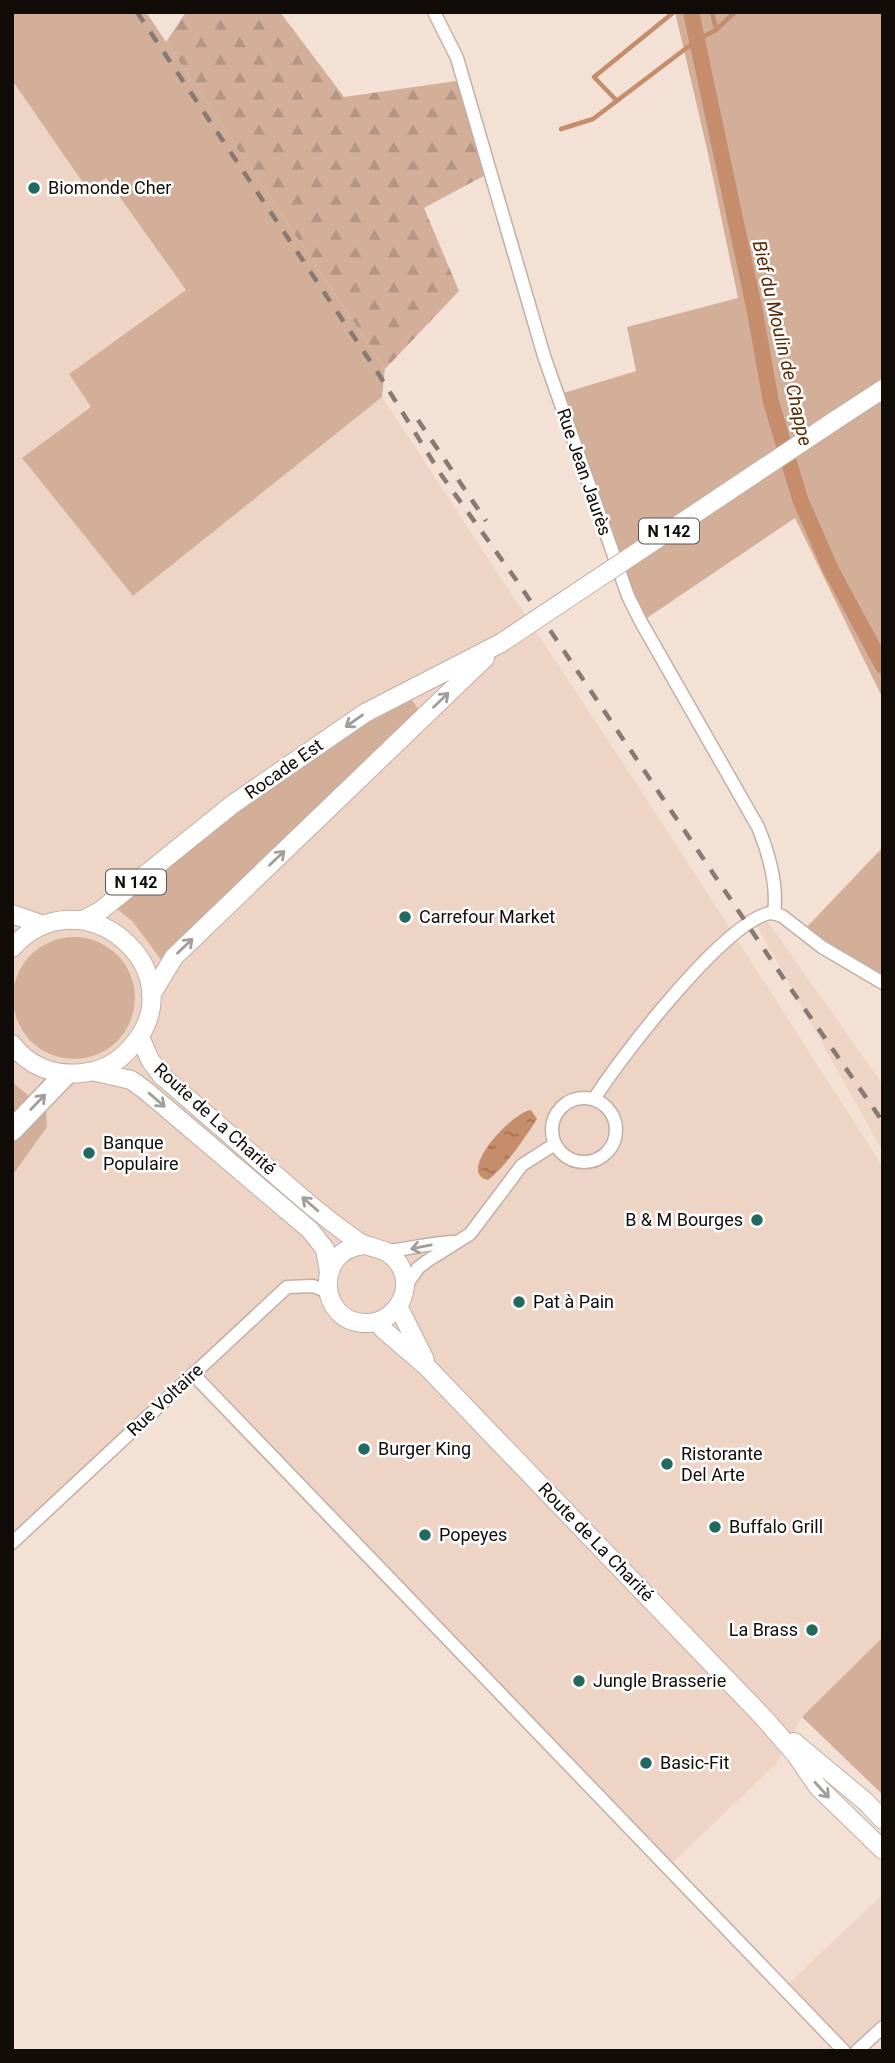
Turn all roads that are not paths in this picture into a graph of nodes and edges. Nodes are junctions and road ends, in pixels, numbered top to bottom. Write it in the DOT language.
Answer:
graph roads {
  1 [pos="434,12"];
  2 [pos="883,388"];
  3 [pos="501,643"];
  4 [pos="774,913"];
  5 [pos="12,914"];
  6 [pos="83,920"];
  7 [pos="43,925"];
  8 [pos="12,948"];
  9 [pos="883,983"];
  10 [pos="151,995"];
  11 [pos="140,1037"];
  12 [pos="12,1044"];
  13 [pos="96,1072"];
  14 [pos="65,1075"];
  15 [pos="594,1099"];
  16 [pos="12,1130"];
  17 [pos="555,1144"];
  18 [pos="456,1242"];
  19 [pos="364,1245"];
  20 [pos="387,1251"];
  21 [pos="329,1272"];
  22 [pos="405,1287"];
  23 [pos="328,1292"];
  24 [pos="398,1306"];
  25 [pos="377,1322"];
  26 [pos="428,1367"];
  27 [pos="193,1374"];
  28 [pos="12,1543"];
  29 [pos="764,1718"];
  30 [pos="883,1820"];
  31 [pos="883,1850"];
  32 [pos="883,2027"];
  33 [pos="844,2051"];
  34 [pos="857,2051"];
  1 -- 4 [label="street, Rue Jean Jaurès"];
  2 -- 3 [label="main road, Rocade Est / N 142, bridge"];
  3 -- 6 [label="main road, Rocade Est / N 142, one-way"];
  10 -- 3 [label="main road, Rocade Est / N 142, one-way"];
  4 -- 9 [label="street"];
  4 -- 15 [label="street"];
  5 -- 7 [label="main road"];
  6 -- 7 [label="main road"];
  6 -- 10 [label="main road"];
  7 -- 8 [label="main road"];
  10 -- 11 [label="main road"];
  11 -- 13 [label="main road"];
  19 -- 11 [label="main road, Route de La Charité, one-way"];
  12 -- 14 [label="main road"];
  13 -- 14 [label="main road"];
  13 -- 21 [label="main road, Route de La Charité, one-way"];
  16 -- 14 [label="highway, one-way"];
  15 -- 17 [label="street"];
  15 -- 17 [label="street"];
  17 -- 18 [label="street"];
  18 -- 20 [label="street, one-way"];
  18 -- 22 [label="street"];
  19 -- 20 [label="main road"];
  19 -- 21 [label="main road"];
  20 -- 22 [label="main road"];
  21 -- 23 [label="main road"];
  22 -- 24 [label="main road"];
  23 -- 25 [label="main road"];
  23 -- 27 [label="street, Rue Voltaire"];
  24 -- 25 [label="main road"];
  24 -- 26 [label="main road, Route de La Charité"];
  25 -- 26 [label="main road, Route de La Charité"];
  26 -- 29 [label="main road, Route de La Charité"];
  27 -- 28 [label="street, Rue Voltaire"];
  27 -- 33 [label="street"];
  29 -- 30 [label="main road, Route de La Charité"];
  29 -- 31 [label="main road, Route de La Charité, one-way"];
  32 -- 34 [label="street"];
}
